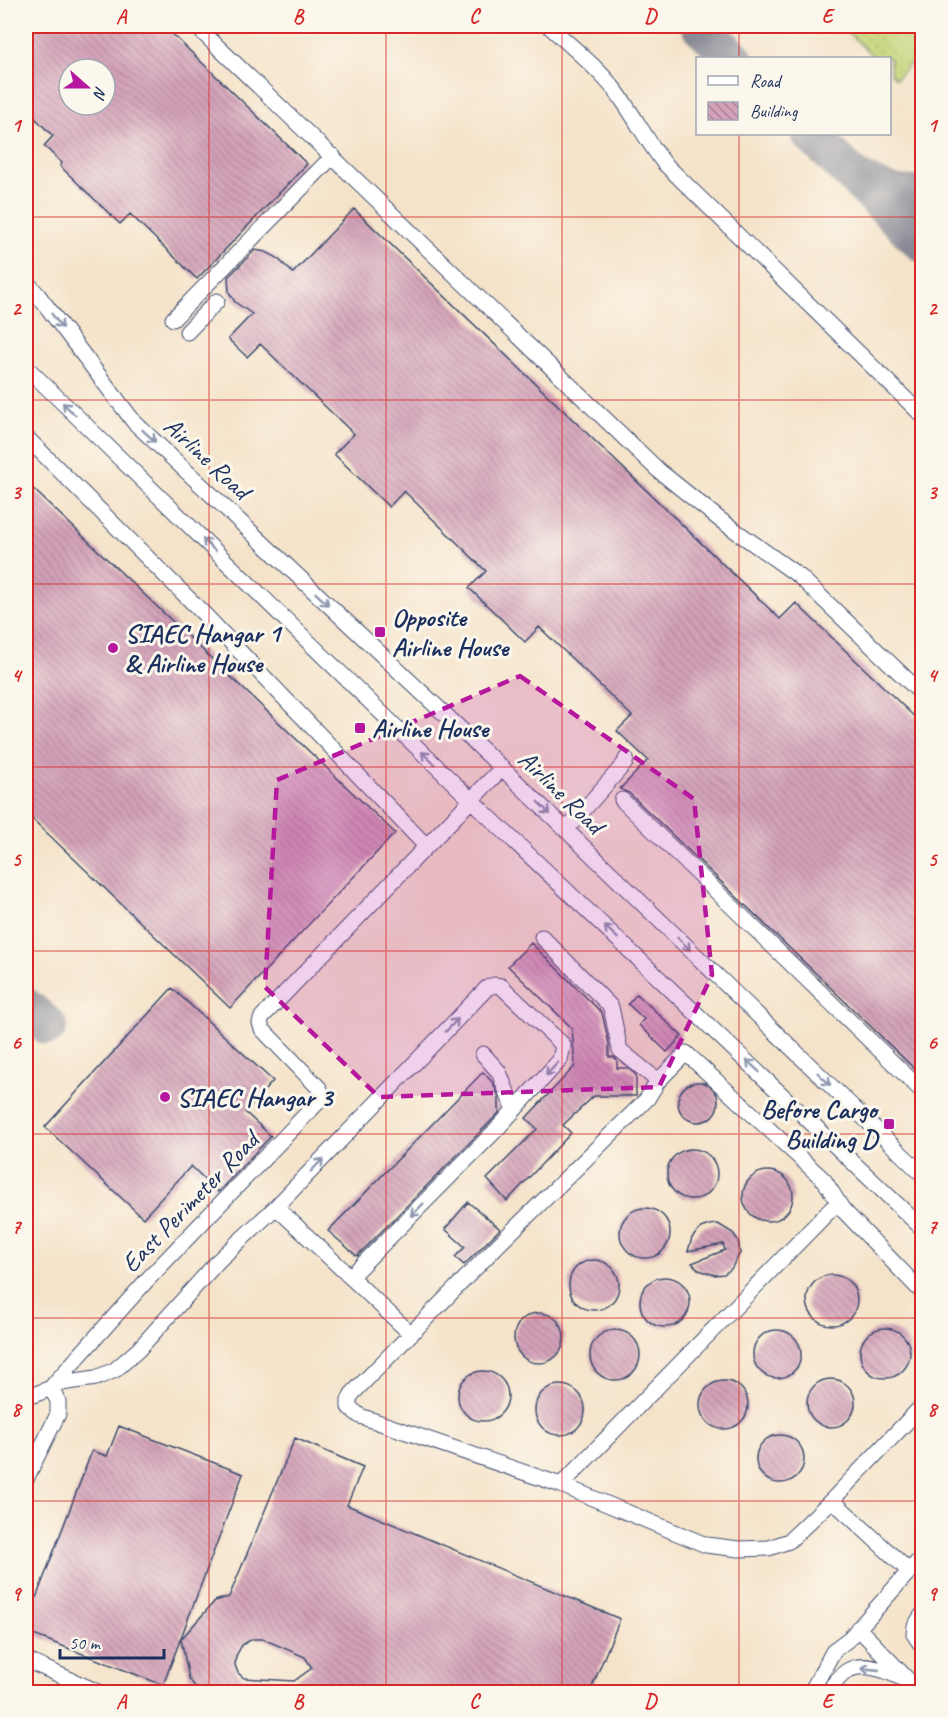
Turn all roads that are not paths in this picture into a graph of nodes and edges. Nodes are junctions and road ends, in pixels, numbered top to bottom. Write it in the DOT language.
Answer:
graph roads {
  1 [pos="196,26"];
  2 [pos="549,26"];
  3 [pos="333,156"];
  4 [pos="26,281"];
  5 [pos="217,301"];
  6 [pos="173,319"];
  7 [pos="187,332"];
  8 [pos="26,367"];
  9 [pos="922,415"];
  10 [pos="26,437"];
  11 [pos="922,694"];
  12 [pos="626,759"];
  13 [pos="502,768"];
  14 [pos="470,799"];
  15 [pos="622,800"];
  16 [pos="566,830"];
  17 [pos="426,846"];
  18 [pos="542,937"];
  19 [pos="483,1054"];
  20 [pos="658,1081"];
  21 [pos="922,1091"];
  22 [pos="514,1110"];
  23 [pos="922,1174"];
  24 [pos="838,1202"];
  25 [pos="276,1208"];
  26 [pos="922,1228"];
  27 [pos="351,1276"];
  28 [pos="922,1292"];
  29 [pos="411,1334"];
  30 [pos="52,1386"];
  31 [pos="26,1398"];
  32 [pos="922,1406"];
  33 [pos="26,1479"];
  34 [pos="561,1485"];
  35 [pos="832,1500"];
  36 [pos="922,1557"];
  37 [pos="909,1571"];
  38 [pos="922,1615"];
  39 [pos="854,1633"];
  40 [pos="922,1646"];
  41 [pos="26,1660"];
  42 [pos="917,1688"];
  43 [pos="832,1689"];
  44 [pos="98,1692"];
  45 [pos="811,1692"];
  1 -- 3 [label="street"];
  2 -- 9 [label="street"];
  3 -- 6 [label="street"];
  3 -- 11 [label="street"];
  4 -- 13 [label="street, Airline Road, one-way"];
  5 -- 7 [label="street"];
  14 -- 8 [label="street, one-way"];
  10 -- 17 [label="street"];
  12 -- 16 [label="street"];
  13 -- 14 [label="street, East Perimeter Road"];
  13 -- 16 [label="street, Airline Road, one-way"];
  14 -- 17 [label="street, East Perimeter Road"];
  26 -- 14 [label="street, one-way"];
  15 -- 21 [label="street"];
  16 -- 23 [label="street, Airline Road, one-way"];
  17 -- 30 [label="street, East Perimeter Road"];
  18 -- 20 [label="street"];
  19 -- 22 [label="street"];
  20 -- 24 [label="street"];
  20 -- 29 [label="street"];
  25 -- 22 [label="street, one-way"];
  22 -- 27 [label="street, one-way"];
  24 -- 28 [label="street"];
  24 -- 34 [label="street"];
  25 -- 27 [label="street"];
  25 -- 30 [label="street"];
  27 -- 29 [label="street"];
  29 -- 34 [label="street"];
  30 -- 31 [label="street, East Perimeter Road"];
  30 -- 33 [label="street"];
  32 -- 35 [label="street"];
  34 -- 35 [label="street"];
  35 -- 37 [label="street"];
  36 -- 37 [label="street"];
  37 -- 39 [label="street"];
  38 -- 40 [label="street"];
  39 -- 42 [label="street"];
  39 -- 43 [label="street"];
  39 -- 45 [label="street"];
  41 -- 44 [label="street"];
  42 -- 43 [label="street, one-way"];
}
